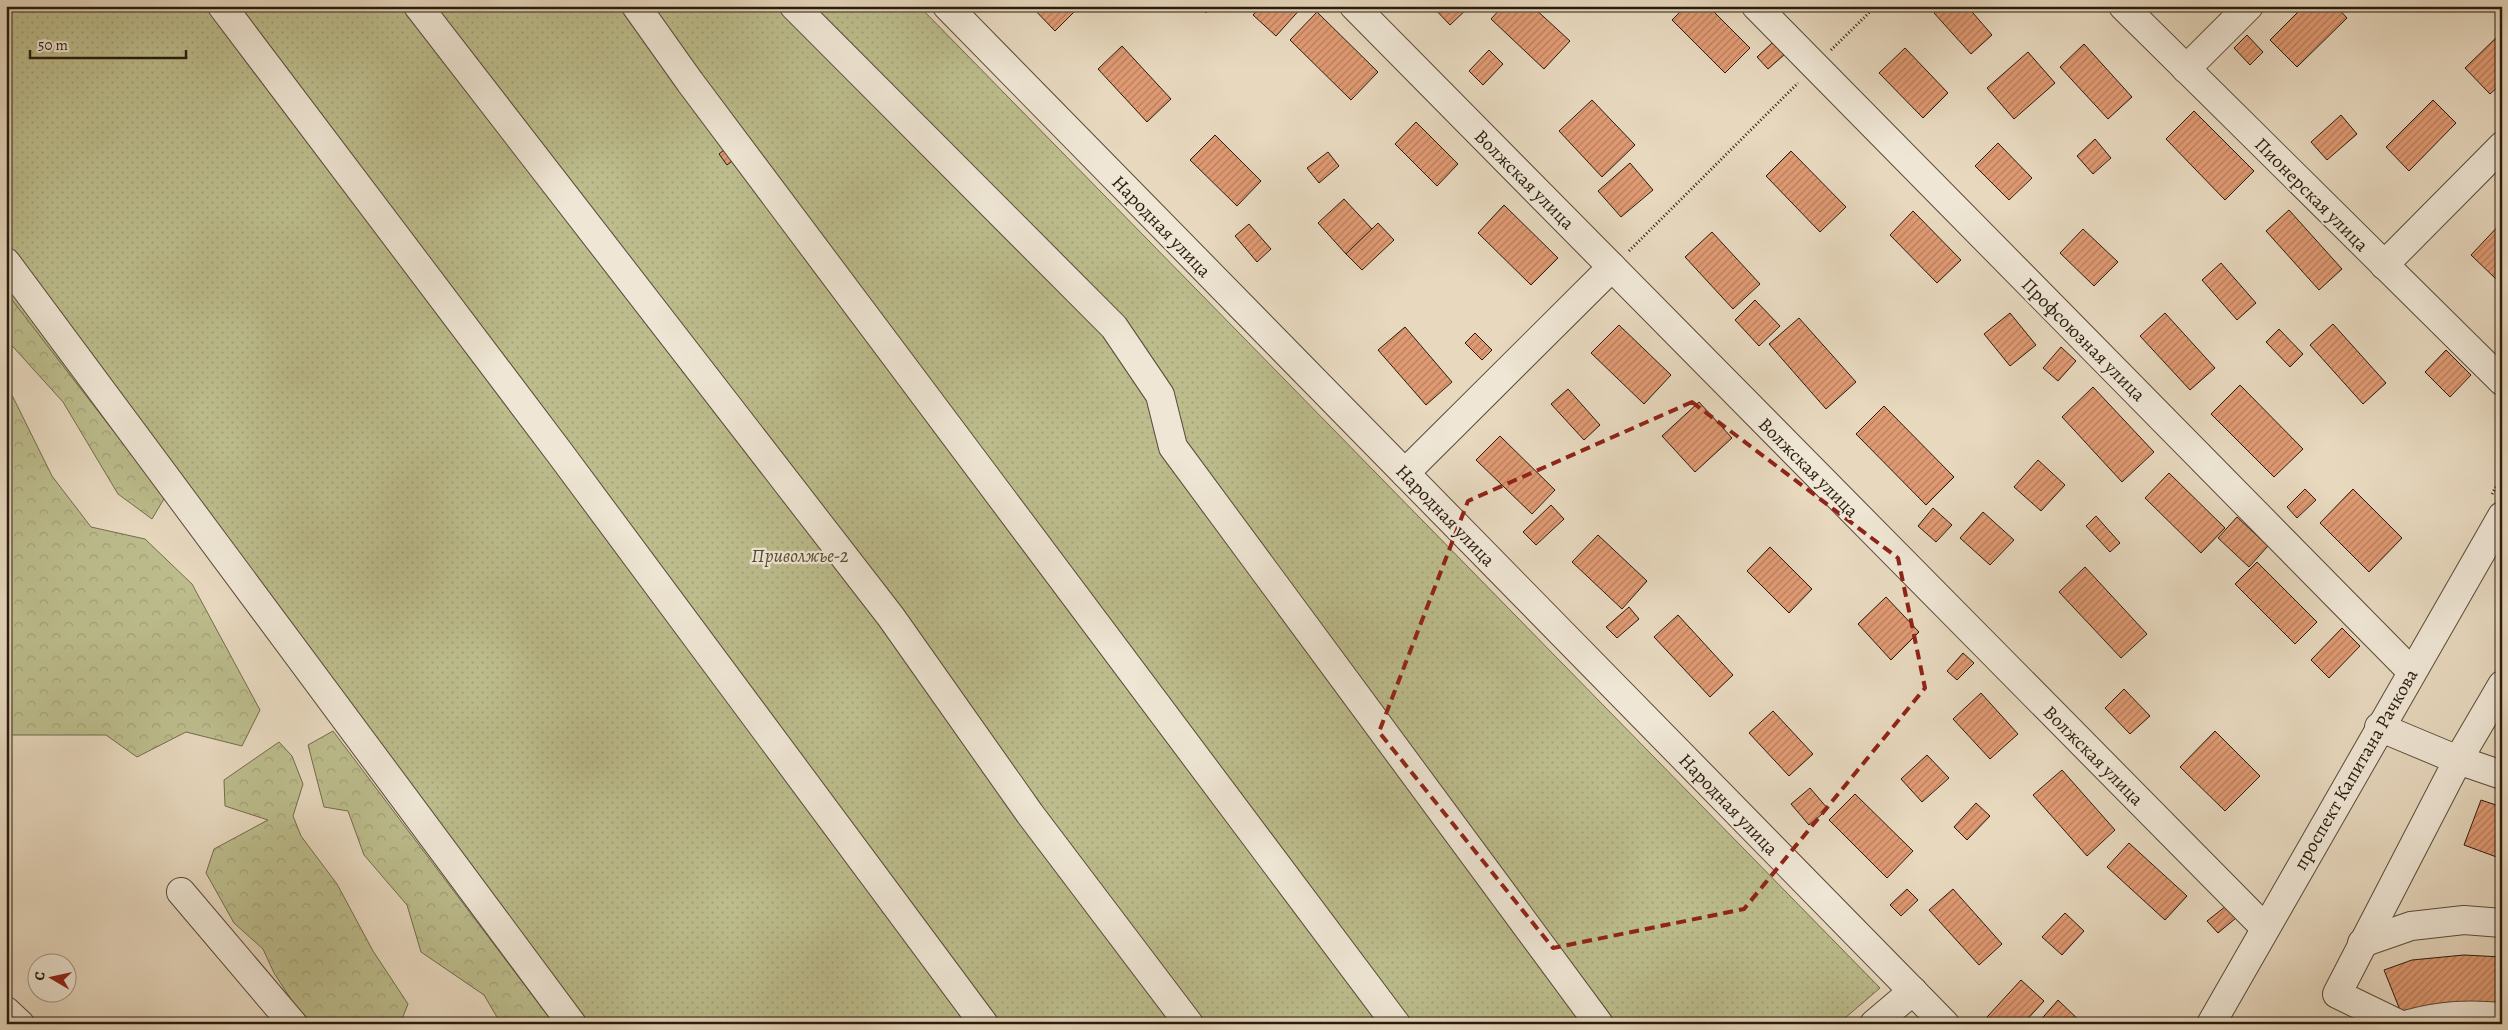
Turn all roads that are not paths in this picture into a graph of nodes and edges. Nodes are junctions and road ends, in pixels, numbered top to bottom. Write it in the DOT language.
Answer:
graph roads {
  1 [pos="222,6"];
  2 [pos="418,6"];
  3 [pos="636,6"];
  4 [pos="794,6"];
  5 [pos="947,6"];
  6 [pos="1354,6"];
  7 [pos="1756,6"];
  8 [pos="2123,6"];
  9 [pos="2249,6"];
  10 [pos="2186,69"];
  11 [pos="2502,146"];
  12 [pos="6,262"];
  13 [pos="2384,265"];
  14 [pos="1612,267"];
  15 [pos="2502,381"];
  16 [pos="1404,473"];
  17 [pos="2502,516"];
  18 [pos="2411,671"];
  19 [pos="2502,685"];
  20 [pos="2380,727"];
  21 [pos="2458,760"];
  22 [pos="2502,775"];
  23 [pos="181,892"];
  24 [pos="2502,923"];
  25 [pos="2264,927"];
  26 [pos="2362,943"];
  27 [pos="1913,991"];
  28 [pos="6,1011"];
  29 [pos="2502,1017"];
  30 [pos="20,1024"];
  31 [pos="293,1024"];
  32 [pos="572,1024"];
  33 [pos="984,1024"];
  34 [pos="1189,1024"];
  35 [pos="1396,1024"];
  36 [pos="1599,1024"];
  37 [pos="1874,1024"];
  38 [pos="1945,1024"];
  39 [pos="2211,1024"];
  40 [pos="2399,1024"];
  41 [pos="2409,1024"];
  1 -- 33 [label="street"];
  2 -- 34 [label="street"];
  3 -- 35 [label="street"];
  4 -- 36 [label="street"];
  5 -- 16 [label="street, Народная улица"];
  6 -- 14 [label="street, Волжская улица"];
  7 -- 18 [label="street, Профсоюзная улица"];
  8 -- 10 [label="street, Пионерская улица"];
  9 -- 10 [label="street"];
  10 -- 13 [label="street, Пионерская улица"];
  11 -- 13 [label="street"];
  12 -- 32 [label="street"];
  13 -- 15 [label="street, Пионерская улица"];
  14 -- 16 [label="street"];
  14 -- 25 [label="street, Волжская улица"];
  16 -- 27 [label="street, Народная улица"];
  17 -- 18 [label="street, проспект Капитана Рачкова"];
  18 -- 20 [label="street, проспект Капитана Рачкова"];
  19 -- 21 [label="street"];
  20 -- 21 [label="street"];
  20 -- 25 [label="street, проспект Капитана Рачкова"];
  21 -- 22 [label="street"];
  21 -- 26 [label="street"];
  23 -- 31 [label="street"];
  24 -- 26 [label="street"];
  25 -- 39 [label="street, проспект Капитана Рачкова"];
  26 -- 40 [label="street"];
  27 -- 37 [label="street"];
  27 -- 38 [label="street, Народная улица"];
  28 -- 30 [label="street"];
  29 -- 41 [label="street"];
}
